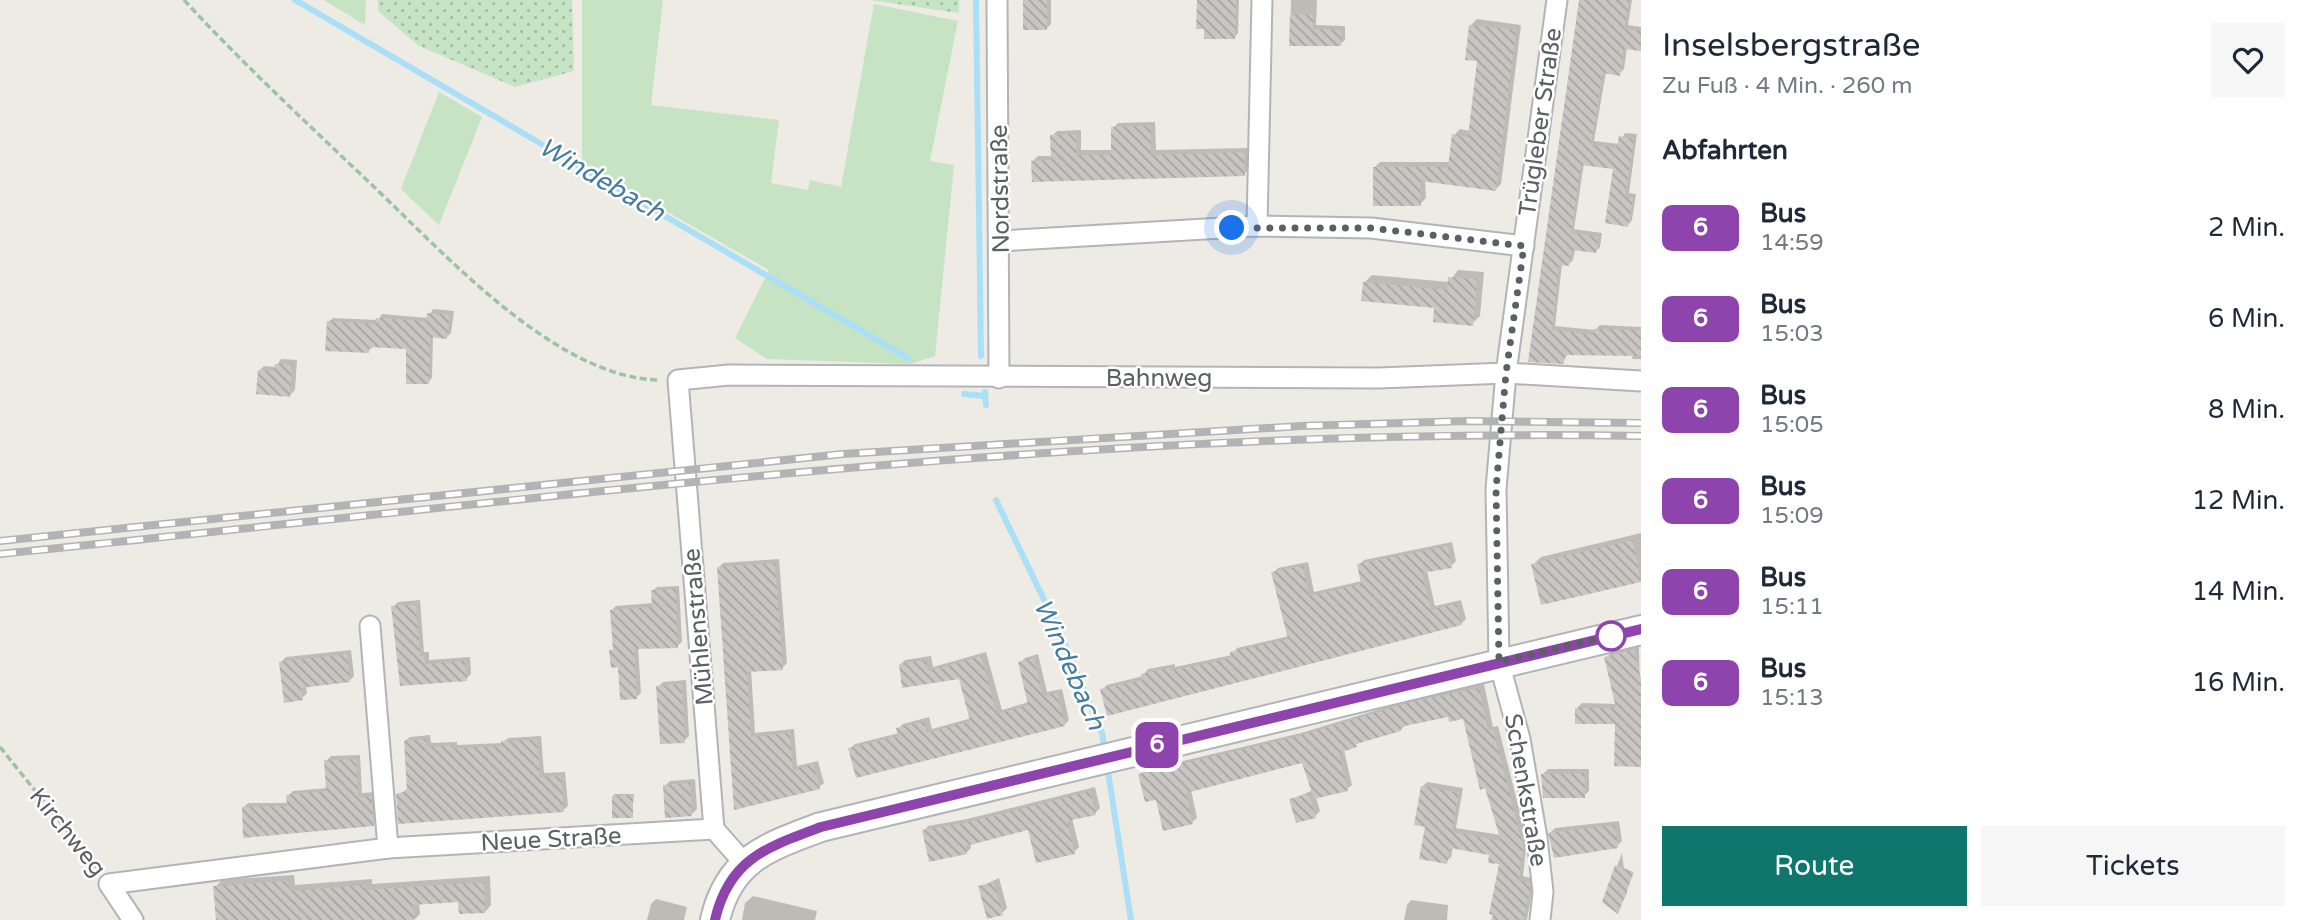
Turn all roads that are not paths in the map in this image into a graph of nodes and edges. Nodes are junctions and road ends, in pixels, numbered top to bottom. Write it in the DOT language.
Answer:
graph roads {
  1 [pos="998,0"];
  2 [pos="1262,0"];
  3 [pos="1556,0"];
  4 [pos="1257,226"];
  5 [pos="1000,241"];
  6 [pos="1524,246"];
  7 [pos="1506,373"];
  8 [pos="999,377"];
  9 [pos="678,380"];
  10 [pos="1641,381"];
  11 [pos="370,626"];
  12 [pos="1641,629"];
  13 [pos="1499,662"];
  14 [pos="714,829"];
  15 [pos="388,848"];
  16 [pos="744,863"];
  17 [pos="109,884"];
  18 [pos="133,920"];
  19 [pos="715,920"];
  20 [pos="1539,920"];
  1 -- 5 [label="street, Nordstraße"];
  2 -- 4 [label="street"];
  3 -- 6 [label="street, Trügleber Straße"];
  4 -- 5 [label="street"];
  4 -- 6 [label="street"];
  5 -- 8 [label="street, Nordstraße"];
  6 -- 7 [label="street, Trügleber Straße"];
  7 -- 8 [label="street, Bahnweg"];
  7 -- 10 [label="street, Bahnweg"];
  7 -- 13 [label="street, Trügleber Straße"];
  8 -- 9 [label="street, Bahnweg"];
  9 -- 14 [label="street, Mühlenstraße"];
  11 -- 15 [label="street"];
  12 -- 13 [label="street"];
  13 -- 16 [label="street"];
  13 -- 20 [label="street, Schenkstraße"];
  14 -- 15 [label="street, Neue Straße"];
  14 -- 16 [label="street"];
  15 -- 17 [label="street, Neue Straße"];
  16 -- 19 [label="street"];
  17 -- 18 [label="street, Kirchweg"];
}
